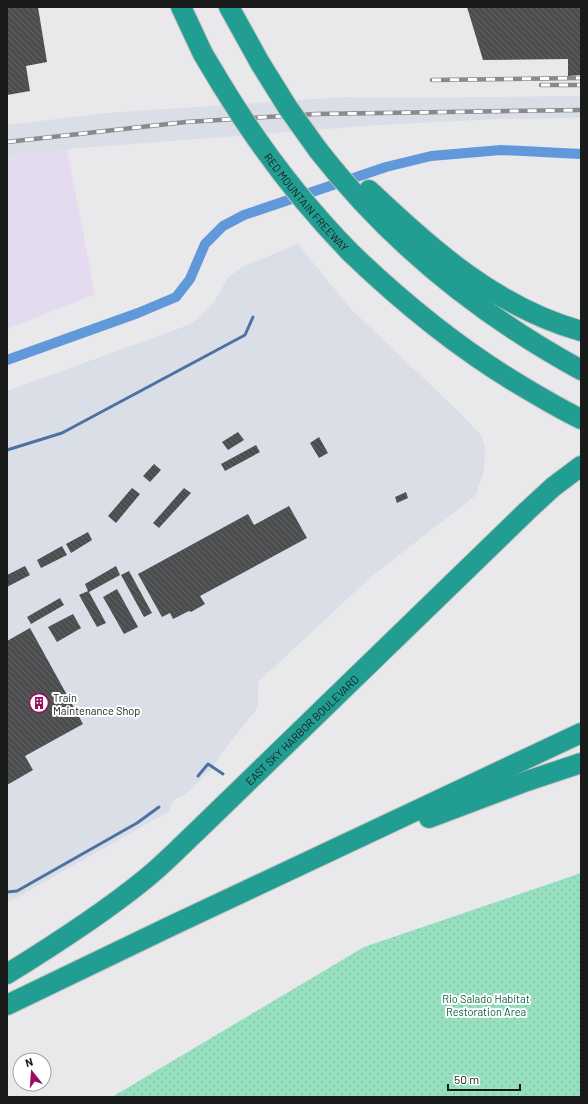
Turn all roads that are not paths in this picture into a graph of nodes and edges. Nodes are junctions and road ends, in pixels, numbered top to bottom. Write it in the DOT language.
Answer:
graph roads {
  1 [pos="180,7"];
  2 [pos="229,7"];
  3 [pos="389,218"];
  4 [pos="581,331"];
  5 [pos="581,370"];
  6 [pos="578,418"];
  7 [pos="581,466"];
  8 [pos="581,733"];
  9 [pos="581,763"];
  10 [pos="189,839"];
  11 [pos="7,962"];
  12 [pos="90,966"];
  13 [pos="7,974"];
  14 [pos="7,1005"];
  1 -- 6 [label="highway, RED MOUNTAIN FREEWAY, bridge"];
  2 -- 3 [label="highway, bridge"];
  3 -- 4 [label="highway"];
  3 -- 5 [label="highway"];
  7 -- 10 [label="highway, EAST SKY HARBOR BOULEVARD"];
  8 -- 12 [label="highway"];
  9 -- 12 [label="highway"];
  10 -- 11 [label="highway"];
  10 -- 13 [label="highway, EAST SKY HARBOR BOULEVARD"];
  12 -- 14 [label="highway"];
}
